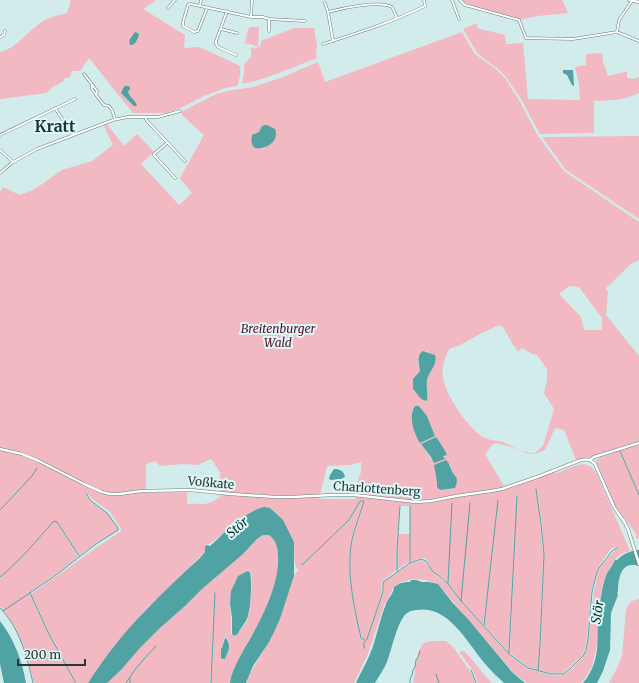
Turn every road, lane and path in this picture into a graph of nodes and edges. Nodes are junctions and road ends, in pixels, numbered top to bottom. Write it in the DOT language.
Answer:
graph roads {
  1 [pos="176,0"];
  2 [pos="202,0"];
  3 [pos="252,0"];
  4 [pos="424,0"];
  5 [pos="452,0"];
  6 [pos="460,0"];
  7 [pos="630,1"];
  8 [pos="639,2"];
  9 [pos="325,3"];
  10 [pos="200,6"];
  11 [pos="168,8"];
  12 [pos="207,8"];
  13 [pos="227,11"];
  14 [pos="328,12"];
  15 [pos="251,17"];
  16 [pos="397,18"];
  17 [pos="269,19"];
  18 [pos="459,19"];
  19 [pos="305,21"];
  20 [pos="221,29"];
  21 [pos="5,31"];
  22 [pos="269,31"];
  23 [pos="617,32"];
  24 [pos="236,33"];
  25 [pos="0,37"];
  26 [pos="333,41"];
  27 [pos="639,41"];
  28 [pos="323,44"];
  29 [pos="236,55"];
  30 [pos="84,74"];
  31 [pos="75,99"];
  32 [pos="55,108"];
  33 [pos="180,110"];
  34 [pos="145,117"];
  35 [pos="116,119"];
  36 [pos="0,135"];
  37 [pos="73,135"];
  38 [pos="167,142"];
  39 [pos="0,150"];
  40 [pos="185,161"];
  41 [pos="13,162"];
  42 [pos="0,173"];
  43 [pos="175,178"];
  44 [pos="639,443"];
  45 [pos="0,449"];
  46 [pos="590,460"];
  47 [pos="312,496"];
  48 [pos="639,564"];
  1 -- 11 [label="street"];
  2 -- 10 [label="street"];
  3 -- 15 [label="street"];
  4 -- 16 [label="street"];
  5 -- 18 [label="street"];
  6 -- 23 [label="street"];
  7 -- 8 [label="main road"];
  7 -- 23 [label="street"];
  9 -- 14 [label="street"];
  10 -- 12 [label="street"];
  10 -- 12 [label="street"];
  12 -- 13 [label="street"];
  13 -- 15 [label="street"];
  13 -- 20 [label="street"];
  14 -- 16 [label="street"];
  14 -- 26 [label="street"];
  15 -- 17 [label="street"];
  16 -- 26 [label="street"];
  17 -- 19 [label="street"];
  17 -- 22 [label="street"];
  20 -- 24 [label="street"];
  20 -- 29 [label="street"];
  21 -- 25 [label="street"];
  23 -- 27 [label="street"];
  26 -- 28 [label="street"];
  30 -- 35 [label="street"];
  31 -- 32 [label="street"];
  32 -- 36 [label="street"];
  32 -- 37 [label="street"];
  33 -- 34 [label="street"];
  34 -- 35 [label="street"];
  34 -- 38 [label="street"];
  35 -- 37 [label="street"];
  37 -- 41 [label="street"];
  38 -- 40 [label="street"];
  38 -- 43 [label="street"];
  39 -- 41 [label="street"];
  41 -- 42 [label="street"];
  44 -- 46 [label="main road, Charlottenberg"];
  45 -- 47 [label="main road, Voßkate"];
  46 -- 47 [label="main road, Charlottenberg"];
  46 -- 48 [label="main road"];
}
